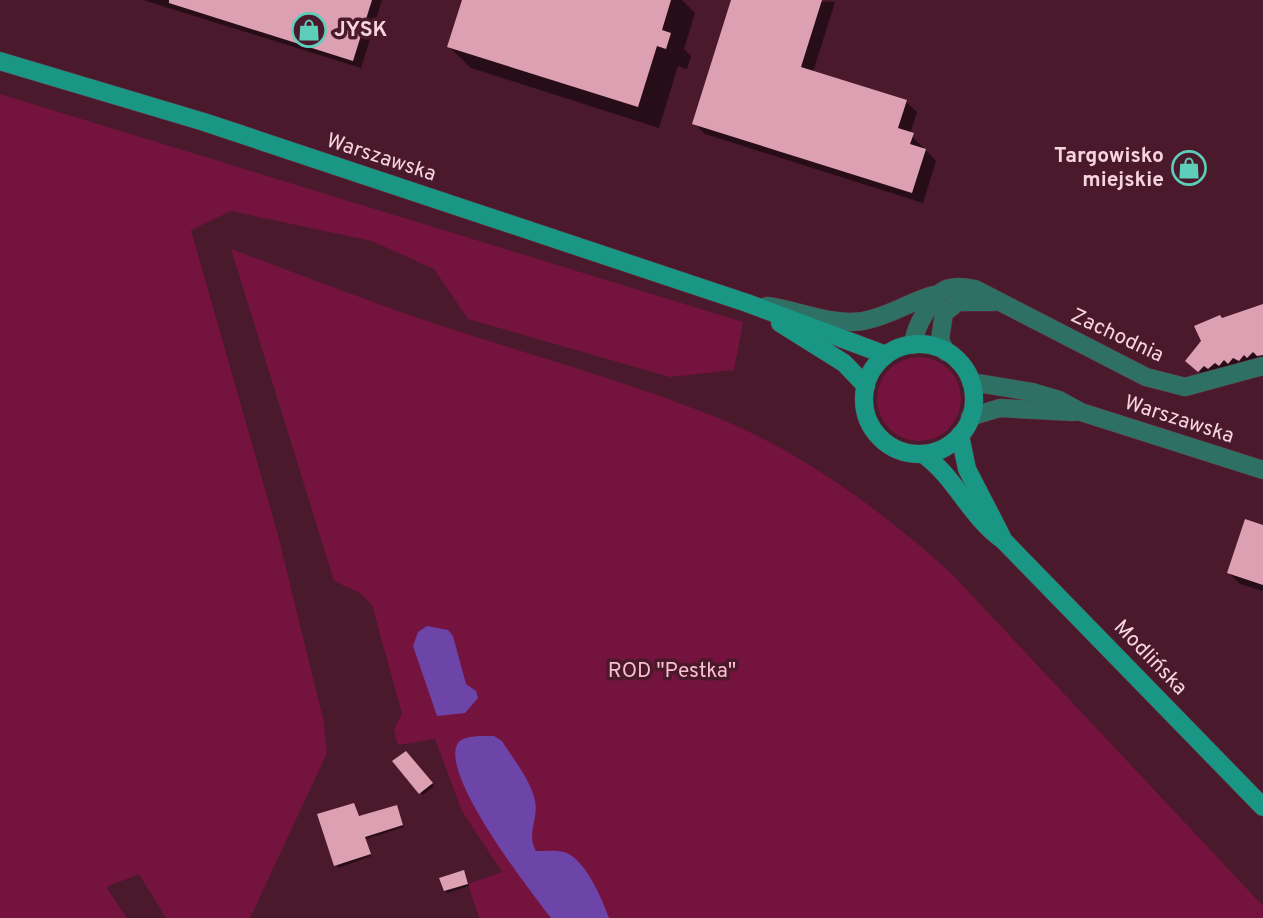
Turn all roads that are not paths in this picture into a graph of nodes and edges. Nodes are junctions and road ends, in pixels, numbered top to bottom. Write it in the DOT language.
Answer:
graph roads {
  1 [pos="0,61"];
  2 [pos="934,295"];
  3 [pos="747,303"];
  4 [pos="997,303"];
  5 [pos="913,345"];
  6 [pos="946,352"];
  7 [pos="886,355"];
  8 [pos="1263,366"];
  9 [pos="971,382"];
  10 [pos="866,386"];
  11 [pos="1081,412"];
  12 [pos="971,417"];
  13 [pos="960,435"];
  14 [pos="923,454"];
  15 [pos="1263,470"];
  16 [pos="1003,540"];
  17 [pos="1263,807"];
  1 -- 3 [label="main road, Warszawska"];
  2 -- 3 [label="street, Zachodnia"];
  2 -- 4 [label="street, Zachodnia"];
  2 -- 5 [label="street"];
  3 -- 7 [label="main road, Warszawska"];
  3 -- 10 [label="main road, Warszawska"];
  4 -- 6 [label="street, Zachodnia"];
  4 -- 8 [label="street, Zachodnia"];
  5 -- 6 [label="main road"];
  5 -- 7 [label="main road"];
  6 -- 9 [label="main road"];
  7 -- 10 [label="main road"];
  9 -- 11 [label="street, Warszawska"];
  9 -- 12 [label="main road"];
  10 -- 14 [label="main road"];
  11 -- 12 [label="street, Warszawska"];
  11 -- 15 [label="street, Warszawska"];
  12 -- 13 [label="main road"];
  13 -- 14 [label="main road"];
  13 -- 16 [label="main road, Modlińska"];
  14 -- 16 [label="main road, Modlińska"];
  16 -- 17 [label="main road, Modlińska"];
}
